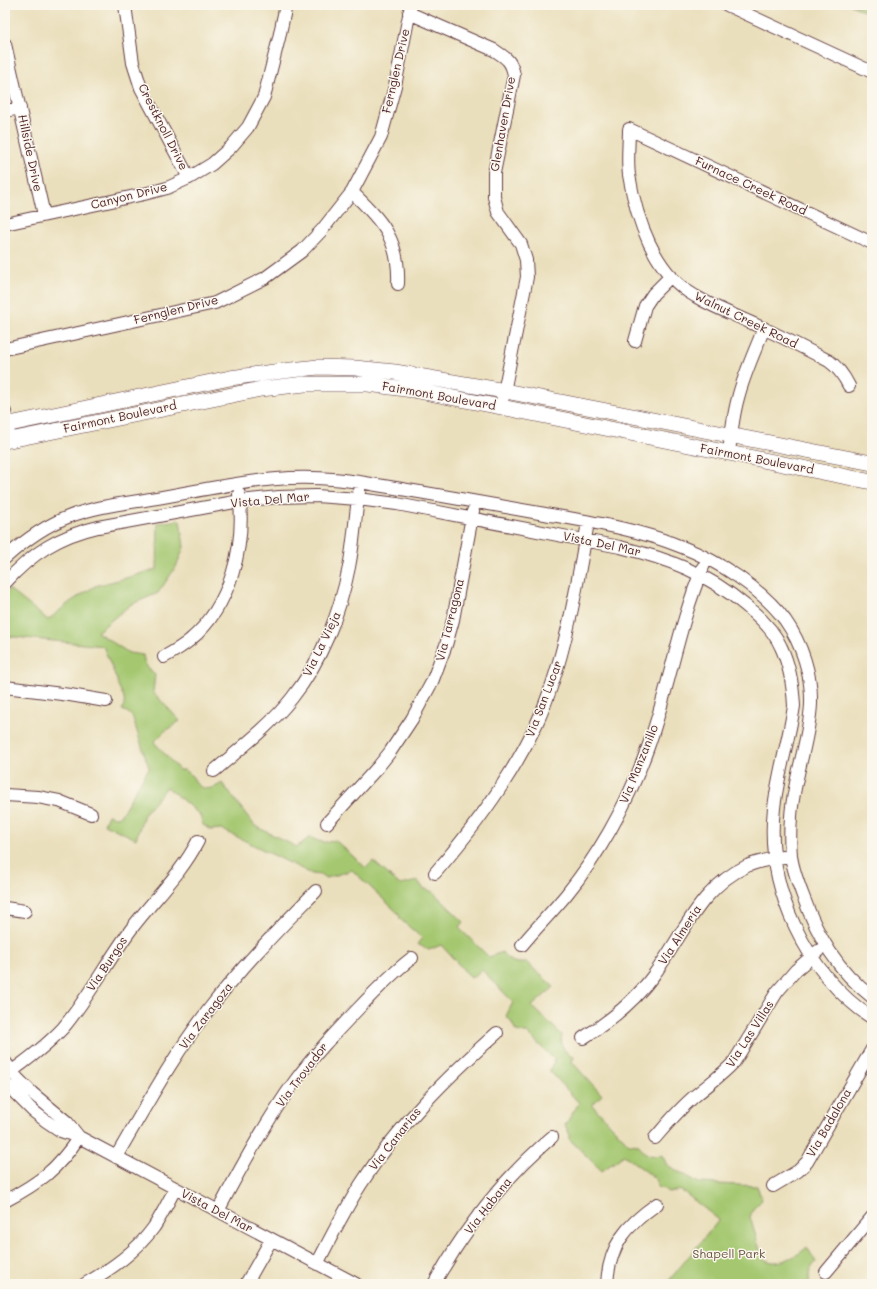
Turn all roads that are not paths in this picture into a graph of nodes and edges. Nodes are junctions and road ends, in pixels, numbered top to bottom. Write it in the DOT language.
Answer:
graph roads {
  1 [pos="125,5"];
  2 [pos="286,5"];
  3 [pos="727,5"];
  4 [pos="410,9"];
  5 [pos="5,44"];
  6 [pos="872,72"];
  7 [pos="20,108"];
  8 [pos="5,111"];
  9 [pos="629,129"];
  10 [pos="189,178"];
  11 [pos="352,192"];
  12 [pos="44,216"];
  13 [pos="5,224"];
  14 [pos="872,243"];
  15 [pos="671,276"];
  16 [pos="398,284"];
  17 [pos="764,328"];
  18 [pos="635,340"];
  19 [pos="5,349"];
  20 [pos="849,386"];
  21 [pos="505,391"];
  22 [pos="501,407"];
  23 [pos="6,421"];
  24 [pos="731,435"];
  25 [pos="8,440"];
  26 [pos="729,453"];
  27 [pos="872,463"];
  28 [pos="360,482"];
  29 [pos="872,482"];
  30 [pos="238,484"];
  31 [pos="358,498"];
  32 [pos="240,501"];
  33 [pos="475,502"];
  34 [pos="472,518"];
  35 [pos="588,522"];
  36 [pos="585,540"];
  37 [pos="5,558"];
  38 [pos="707,558"];
  39 [pos="700,574"];
  40 [pos="5,583"];
  41 [pos="164,657"];
  42 [pos="5,687"];
  43 [pos="106,701"];
  44 [pos="214,771"];
  45 [pos="5,795"];
  46 [pos="91,814"];
  47 [pos="327,823"];
  48 [pos="198,841"];
  49 [pos="791,856"];
  50 [pos="775,858"];
  51 [pos="435,873"];
  52 [pos="316,892"];
  53 [pos="5,908"];
  54 [pos="24,911"];
  55 [pos="522,945"];
  56 [pos="825,945"];
  57 [pos="812,956"];
  58 [pos="412,958"];
  59 [pos="872,997"];
  60 [pos="872,1018"];
  61 [pos="497,1033"];
  62 [pos="583,1038"];
  63 [pos="872,1049"];
  64 [pos="7,1070"];
  65 [pos="5,1083"];
  66 [pos="79,1137"];
  67 [pos="552,1137"];
  68 [pos="655,1138"];
  69 [pos="116,1157"];
  70 [pos="773,1186"];
  71 [pos="175,1189"];
  72 [pos="5,1201"];
  73 [pos="657,1204"];
  74 [pos="218,1211"];
  75 [pos="872,1217"];
  76 [pos="271,1240"];
  77 [pos="317,1264"];
  78 [pos="826,1272"];
  79 [pos="85,1284"];
  80 [pos="246,1284"];
  81 [pos="356,1284"];
  82 [pos="434,1284"];
  83 [pos="607,1284"];
  1 -- 10 [label="street, Crestknoll Drive"];
  2 -- 10 [label="street, Canyon Drive"];
  3 -- 6 [label="street"];
  4 -- 11 [label="street, Fernglen Drive"];
  4 -- 21 [label="street, Glenhaven Drive"];
  5 -- 7 [label="street, Hillside Drive"];
  7 -- 8 [label="street"];
  7 -- 12 [label="street, Hillside Drive"];
  9 -- 14 [label="street, Furnace Creek Road"];
  9 -- 15 [label="street, Walnut Creek Road"];
  10 -- 12 [label="street, Canyon Drive"];
  11 -- 16 [label="street"];
  11 -- 19 [label="street, Fernglen Drive"];
  12 -- 13 [label="street, Canyon Drive"];
  15 -- 17 [label="street, Walnut Creek Road"];
  15 -- 18 [label="street"];
  17 -- 20 [label="street, Walnut Creek Road"];
  17 -- 24 [label="street"];
  21 -- 22 [label="street, Glenhaven Drive"];
  21 -- 23 [label="main road, Fairmont Boulevard"];
  21 -- 24 [label="main road, Fairmont Boulevard"];
  22 -- 25 [label="main road, Fairmont Boulevard"];
  22 -- 26 [label="main road, Fairmont Boulevard"];
  23 -- 25 [label="street"];
  24 -- 26 [label="street"];
  24 -- 27 [label="main road, Fairmont Boulevard"];
  26 -- 29 [label="main road, Fairmont Boulevard"];
  28 -- 30 [label="street, Vista Del Mar"];
  28 -- 31 [label="street, Via La Vieja"];
  28 -- 33 [label="street, Vista Del Mar"];
  30 -- 32 [label="street"];
  30 -- 37 [label="street, Vista Del Mar"];
  31 -- 32 [label="street, Vista Del Mar"];
  31 -- 34 [label="street, Vista Del Mar"];
  31 -- 44 [label="street, Via La Vieja"];
  32 -- 40 [label="street, Vista Del Mar"];
  32 -- 41 [label="street"];
  33 -- 34 [label="street, Via Tarragona"];
  33 -- 35 [label="street, Vista Del Mar"];
  34 -- 36 [label="street, Vista Del Mar"];
  34 -- 47 [label="street, Via Tarragona"];
  35 -- 36 [label="street, Via San Lucar"];
  35 -- 38 [label="street, Vista Del Mar"];
  36 -- 39 [label="street, Vista Del Mar"];
  36 -- 51 [label="street, Via San Lucar"];
  38 -- 39 [label="street, Via Manzanillo"];
  38 -- 49 [label="street, Vista Del Mar"];
  39 -- 50 [label="street, Vista Del Mar"];
  39 -- 55 [label="street, Via Manzanillo"];
  42 -- 43 [label="street"];
  45 -- 46 [label="street"];
  48 -- 64 [label="street, Via Burgos"];
  49 -- 50 [label="street, Via Almeria"];
  49 -- 56 [label="street, Vista Del Mar"];
  50 -- 57 [label="street, Vista Del Mar"];
  50 -- 62 [label="street, Via Almeria"];
  52 -- 69 [label="street, Via Zaragoza"];
  53 -- 54 [label="street"];
  56 -- 57 [label="street, Via Las Villas"];
  56 -- 59 [label="street, Vista Del Mar"];
  57 -- 60 [label="street, Vista Del Mar"];
  57 -- 68 [label="street, Via Las Villas"];
  58 -- 74 [label="street, Via Trovador"];
  61 -- 77 [label="street, Via Canarias"];
  63 -- 70 [label="street, Via Badalona"];
  64 -- 66 [label="street, Vista Del Mar"];
  65 -- 66 [label="street, Vista Del Mar"];
  66 -- 69 [label="street, Vista Del Mar"];
  66 -- 72 [label="street"];
  67 -- 82 [label="street, Via Habana"];
  69 -- 71 [label="street, Vista Del Mar"];
  71 -- 74 [label="street, Vista Del Mar"];
  71 -- 79 [label="street"];
  73 -- 83 [label="street"];
  74 -- 76 [label="street, Vista Del Mar"];
  75 -- 78 [label="street"];
  76 -- 77 [label="street, Vista Del Mar"];
  76 -- 80 [label="street"];
  77 -- 81 [label="street, Vista Del Mar"];
}
